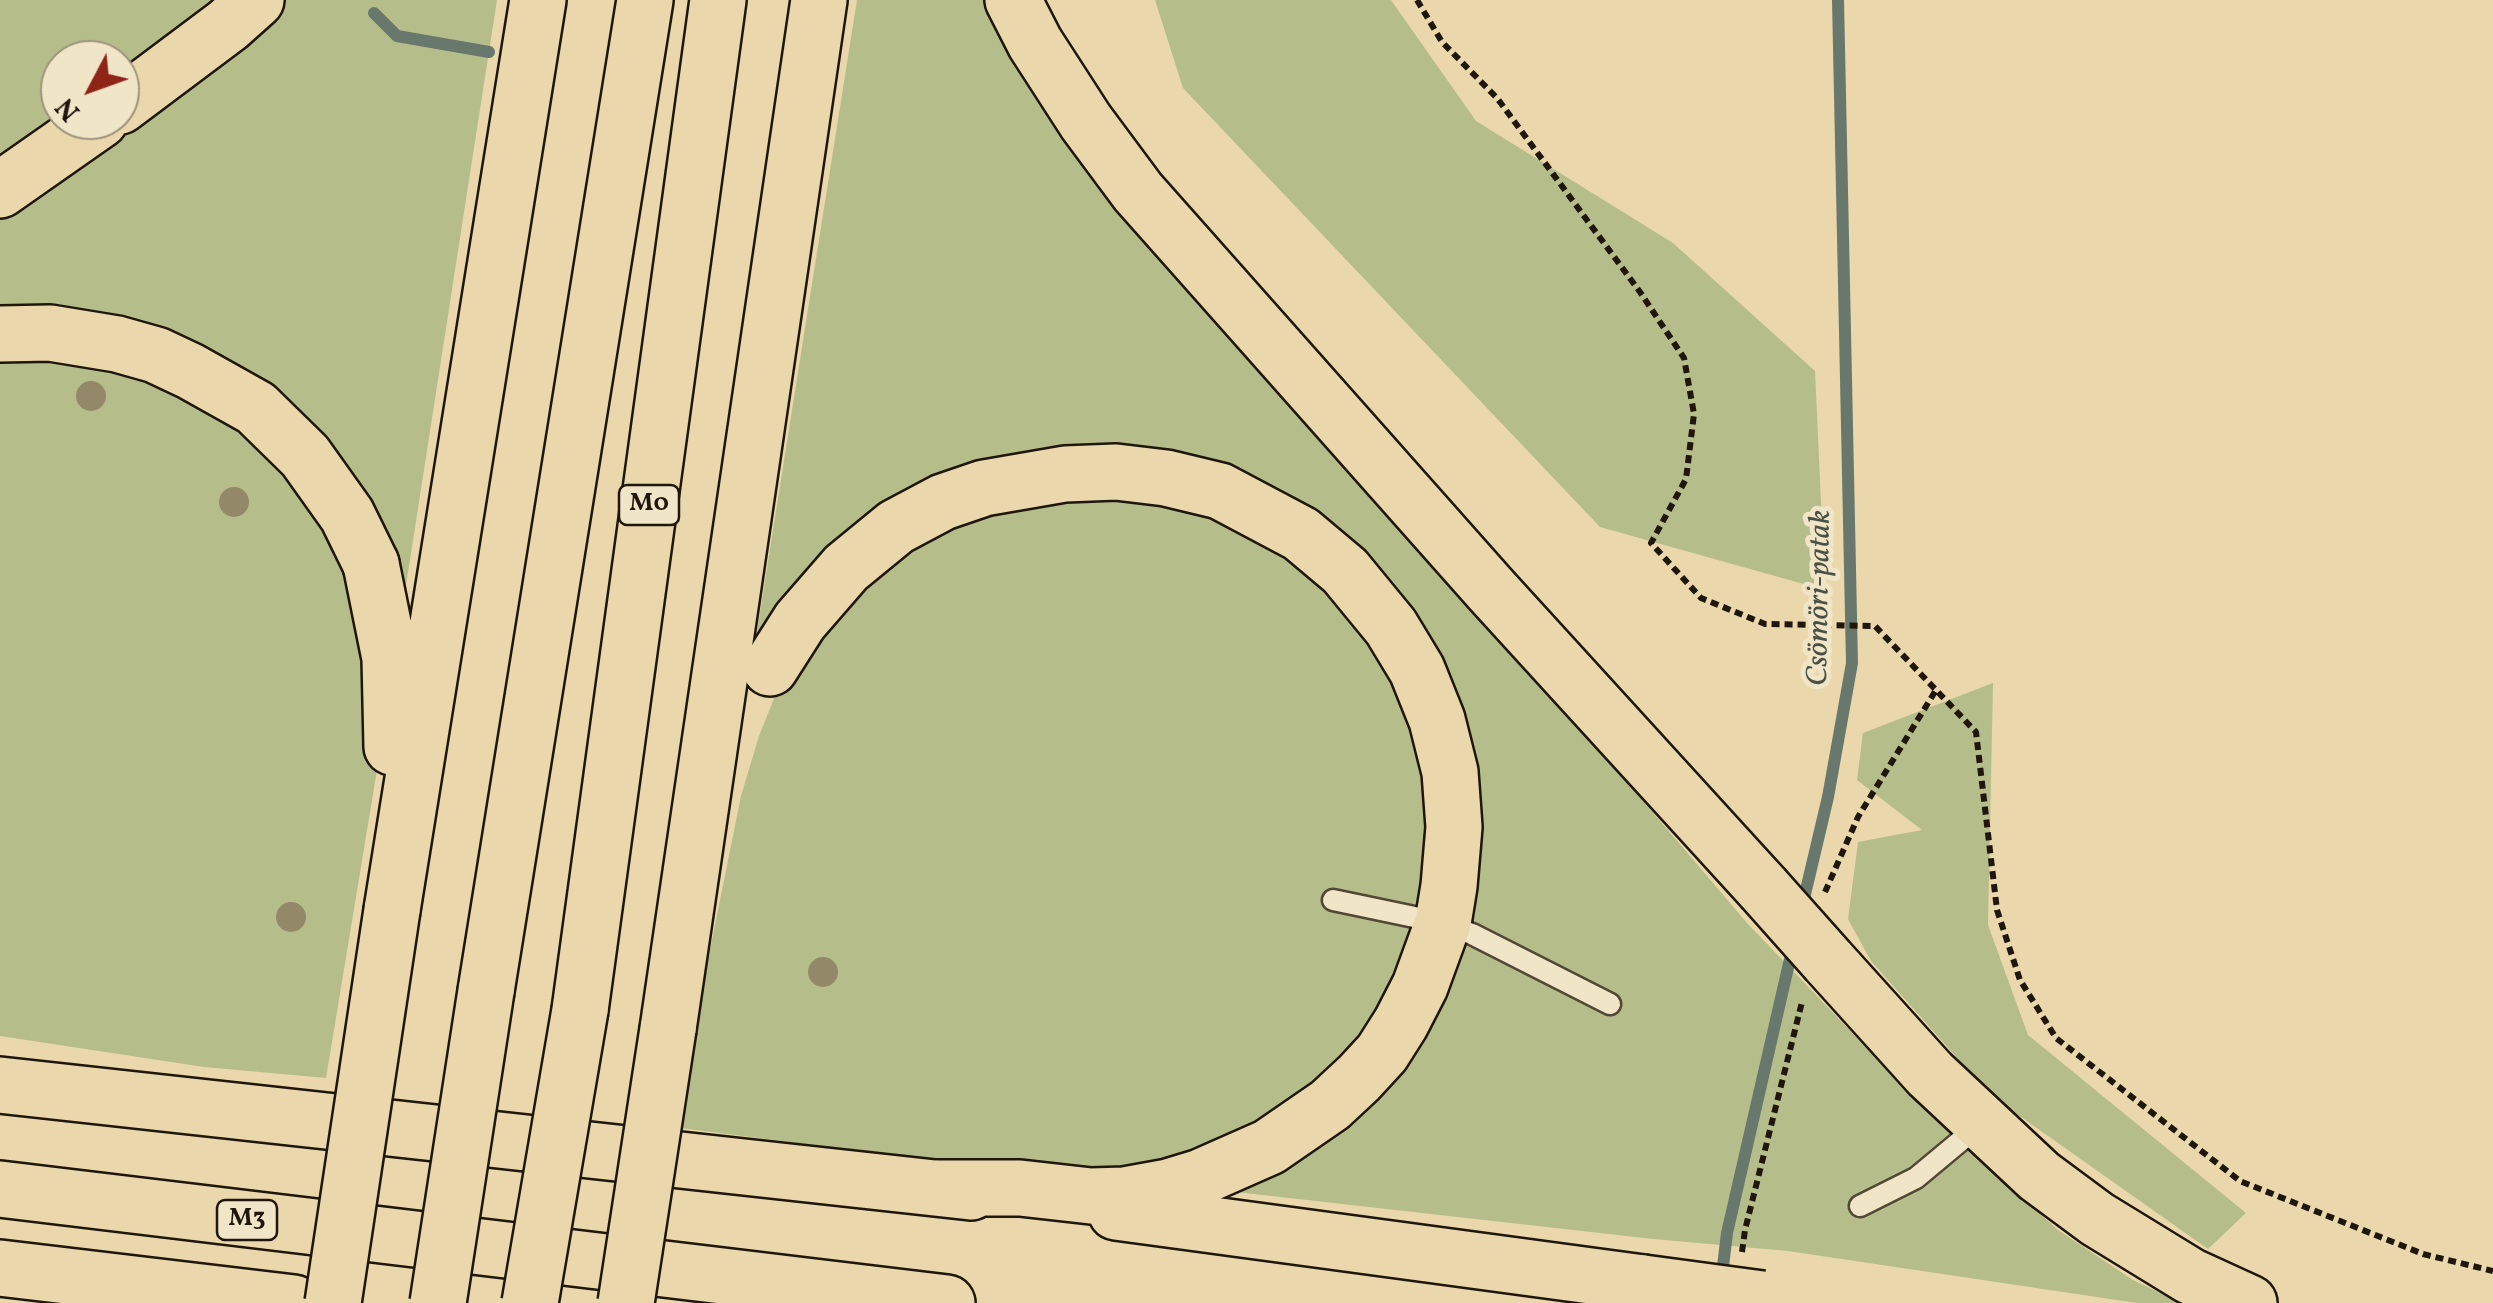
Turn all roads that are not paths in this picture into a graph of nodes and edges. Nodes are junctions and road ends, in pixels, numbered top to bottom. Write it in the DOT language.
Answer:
graph roads {
  1 [pos="256,0"];
  2 [pos="538,0"];
  3 [pos="645,0"];
  4 [pos="718,0"];
  5 [pos="819,0"];
  6 [pos="1013,0"];
  7 [pos="140,91"];
  8 [pos="71,140"];
  9 [pos="0,190"];
  10 [pos="0,334"];
  11 [pos="1333,900"];
  12 [pos="392,910"];
  13 [pos="1442,924"];
  14 [pos="1610,1004"];
  15 [pos="668,1029"];
  16 [pos="0,1061"];
  17 [pos="0,1084"];
  18 [pos="200,1106"];
  19 [pos="1982,1123"];
  20 [pos="938,1188"];
  21 [pos="0,1190"];
  22 [pos="1860,1206"];
  23 [pos="0,1268"];
  24 [pos="1778,1301"];
  25 [pos="294,1303"];
  26 [pos="333,1303"];
  27 [pos="438,1303"];
  28 [pos="530,1303"];
  29 [pos="626,1303"];
  30 [pos="947,1303"];
  31 [pos="2249,1303"];
  1 -- 7 [label="highway"];
  2 -- 12 [label="highway"];
  3 -- 27 [label="highway, bridge"];
  4 -- 28 [label="highway, M0, bridge"];
  5 -- 15 [label="highway"];
  6 -- 19 [label="highway, bridge"];
  8 -- 9 [label="highway"];
  10 -- 12 [label="highway"];
  11 -- 13 [label="lane"];
  12 -- 26 [label="highway, bridge"];
  13 -- 14 [label="lane"];
  13 -- 15 [label="highway"];
  13 -- 20 [label="highway"];
  15 -- 29 [label="highway, bridge"];
  16 -- 18 [label="highway"];
  17 -- 18 [label="highway"];
  18 -- 20 [label="highway"];
  19 -- 22 [label="lane"];
  19 -- 31 [label="highway"];
  20 -- 24 [label="highway, bridge"];
  21 -- 30 [label="highway, M3"];
  23 -- 25 [label="highway"];
}
